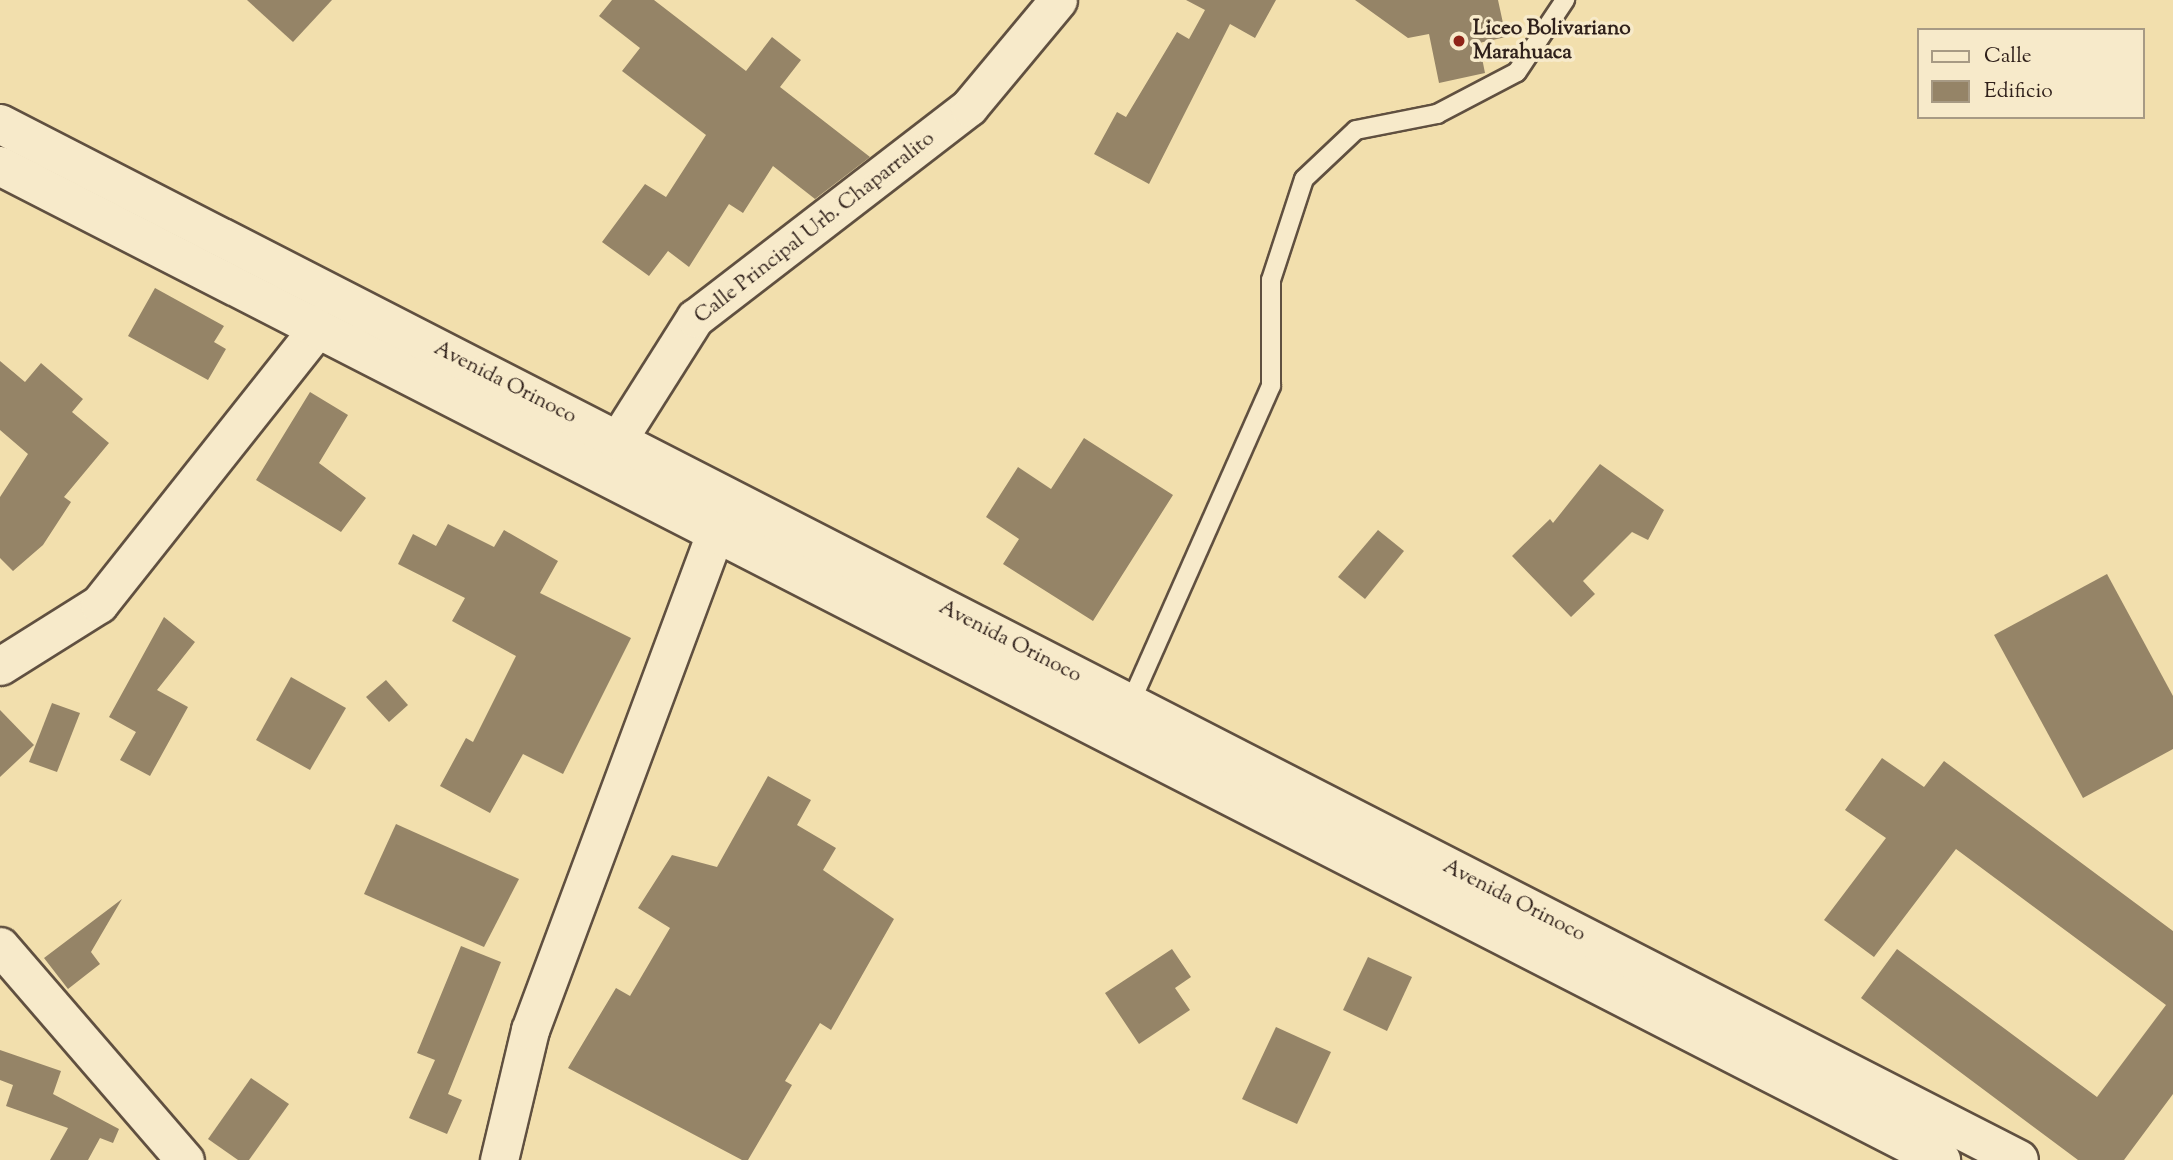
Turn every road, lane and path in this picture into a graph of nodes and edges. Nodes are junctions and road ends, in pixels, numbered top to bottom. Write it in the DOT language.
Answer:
graph roads {
  1 [pos="1059,0"];
  2 [pos="1565,0"];
  3 [pos="0,124"];
  4 [pos="0,166"];
  5 [pos="318,328"];
  6 [pos="615,439"];
  7 [pos="596,475"];
  8 [pos="714,536"];
  9 [pos="0,666"];
  10 [pos="1130,704"];
  11 [pos="0,946"];
  12 [pos="185,1160"];
  13 [pos="499,1160"];
  14 [pos="1941,1160"];
  15 [pos="2019,1160"];
  1 -- 6 [label="street, Calle Principal Urb. Chaparralito"];
  2 -- 10 [label="lane"];
  3 -- 6 [label="street, Avenida Orinoco"];
  4 -- 5 [label="street, Avenida Orinoco"];
  5 -- 7 [label="street, Avenida Orinoco"];
  5 -- 9 [label="street"];
  6 -- 7 [label="street, Calle Principal Urb. Chaparralito"];
  6 -- 10 [label="street, Avenida Orinoco"];
  7 -- 8 [label="street, Avenida Orinoco"];
  8 -- 13 [label="street"];
  8 -- 14 [label="street, Avenida Orinoco"];
  10 -- 15 [label="street, Avenida Orinoco"];
  11 -- 12 [label="street"];
}
